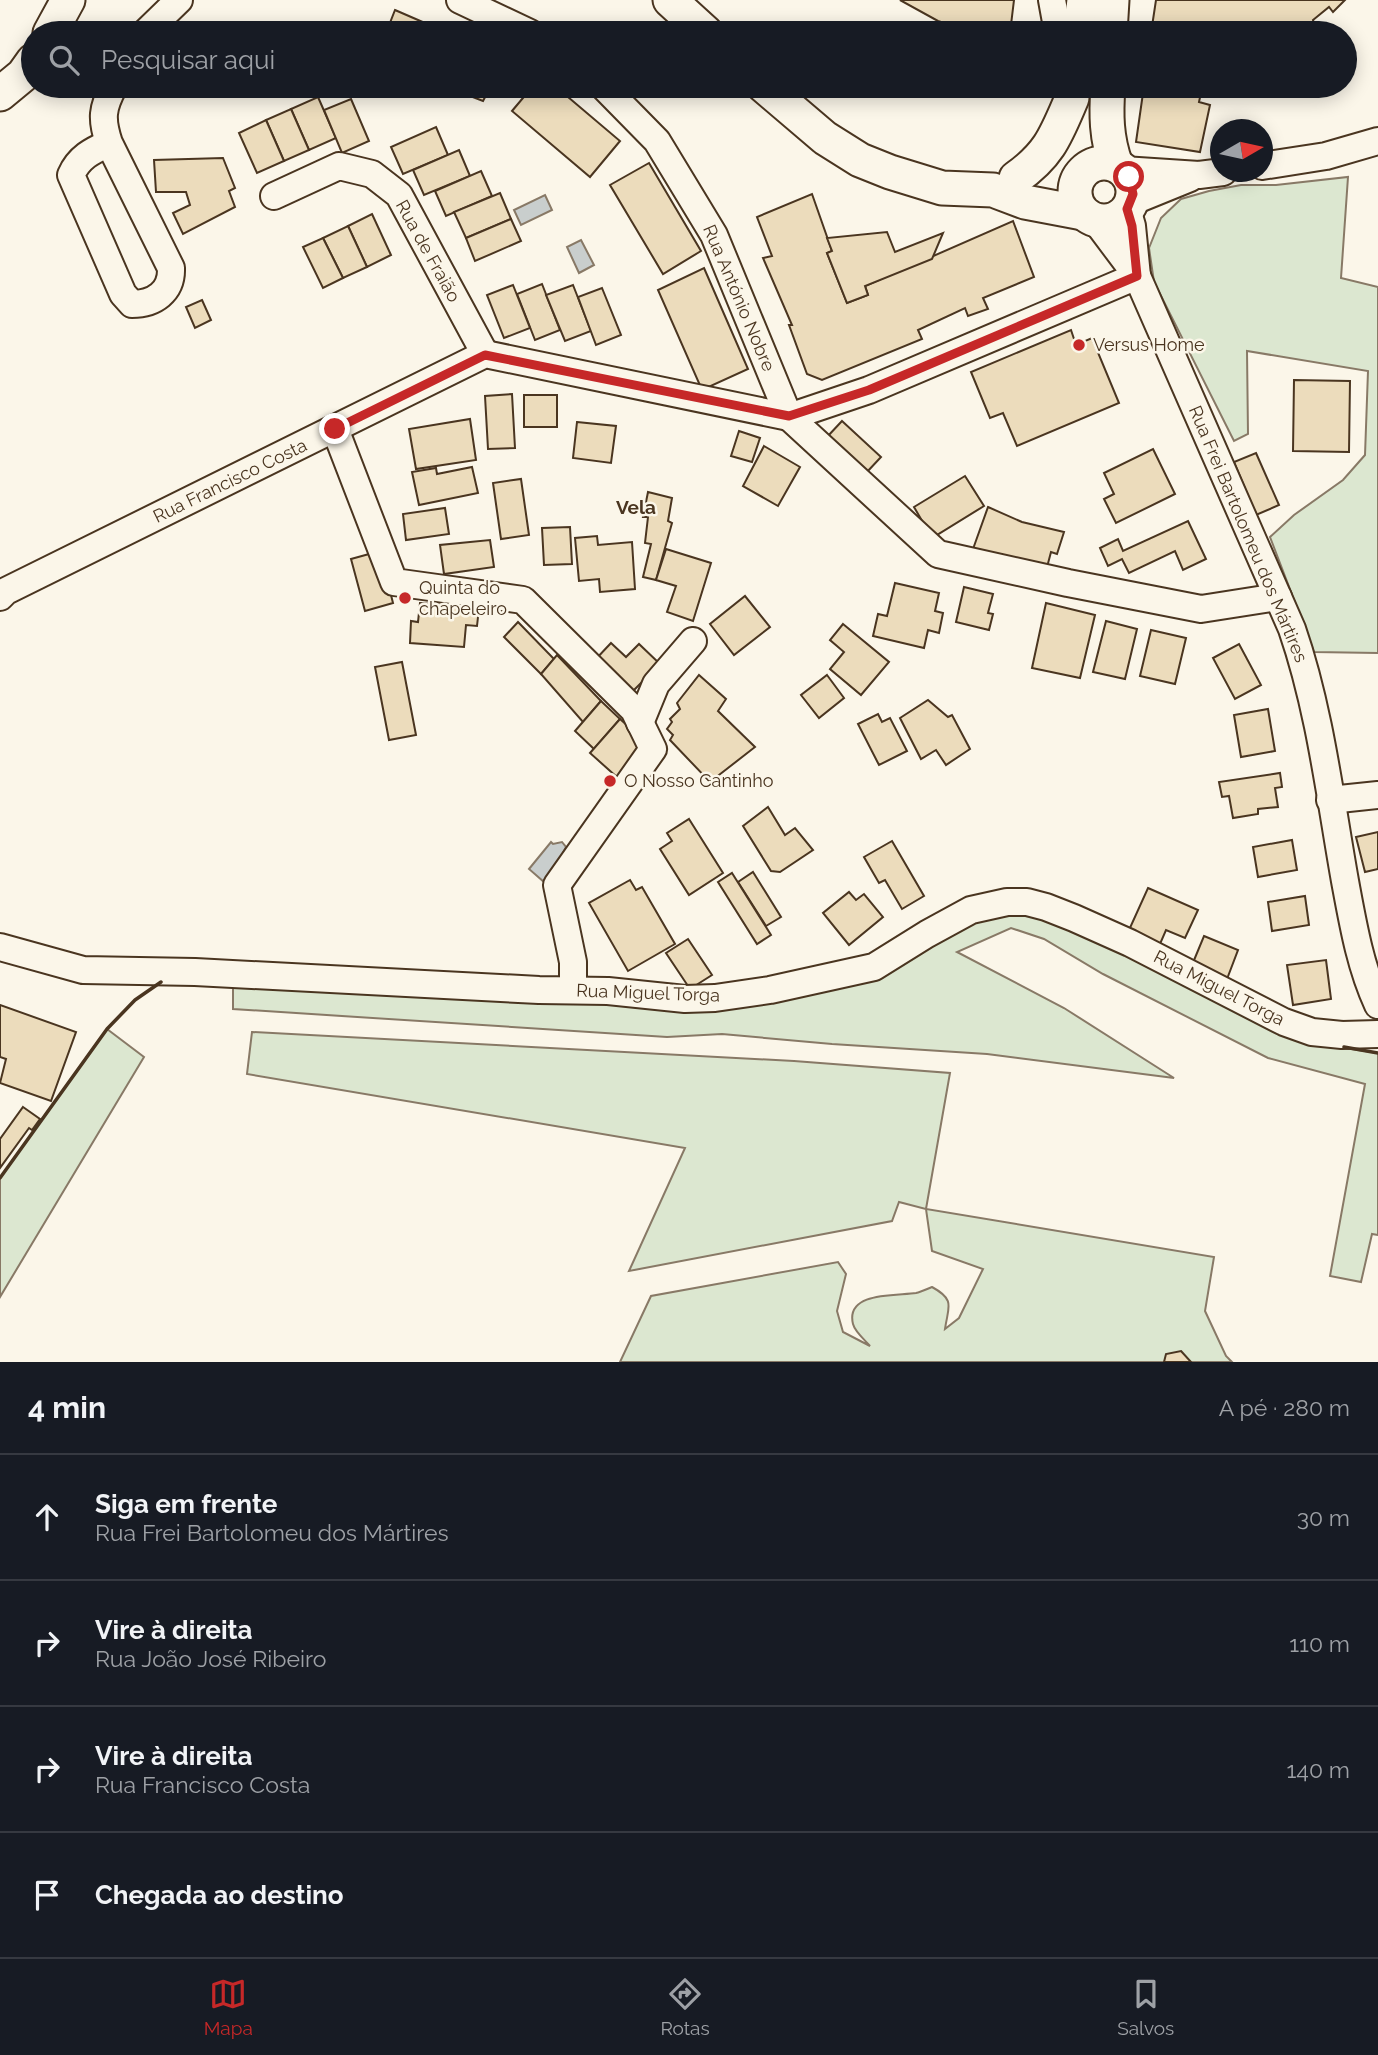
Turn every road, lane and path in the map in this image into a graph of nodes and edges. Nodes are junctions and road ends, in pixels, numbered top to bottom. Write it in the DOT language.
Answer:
graph roads {
  1 [pos="68,0"];
  2 [pos="179,0"];
  3 [pos="460,0"];
  4 [pos="670,0"];
  5 [pos="1052,0"];
  6 [pos="1084,0"];
  7 [pos="1112,0"];
  8 [pos="57,21"];
  9 [pos="157,21"];
  10 [pos="505,21"];
  11 [pos="693,21"];
  12 [pos="1056,21"];
  13 [pos="1081,21"];
  14 [pos="1111,21"];
  15 [pos="21,77"];
  16 [pos="0,94"];
  17 [pos="108,98"];
  18 [pos="615,98"];
  19 [pos="778,98"];
  20 [pos="1070,98"];
  21 [pos="1072,98"];
  22 [pos="1107,98"];
  23 [pos="1378,141"];
  24 [pos="109,143"];
  25 [pos="1273,164"];
  26 [pos="1120,167"];
  27 [pos="1210,173"];
  28 [pos="1210,173"];
  29 [pos="1080,175"];
  30 [pos="1005,184"];
  31 [pos="274,196"];
  32 [pos="1129,206"];
  33 [pos="1089,217"];
  34 [pos="1137,276"];
  35 [pos="485,355"];
  36 [pos="789,416"];
  37 [pos="335,429"];
  38 [pos="2,589"];
  39 [pos="1278,597"];
  40 [pos="693,641"];
  41 [pos="640,723"];
  42 [pos="1378,795"];
  43 [pos="1330,800"];
  44 [pos="0,947"];
  45 [pos="573,990"];
  46 [pos="1378,1005"];
  47 [pos="1378,1034"];
  1 -- 8 [label="main road"];
  2 -- 9 [label="street"];
  3 -- 10 [label="street"];
  4 -- 11 [label="main road"];
  5 -- 12 [label="street"];
  6 -- 13 [label="main road"];
  7 -- 14 [label="main road"];
  15 -- 16 [label="main road"];
  17 -- 24 [label="street"];
  18 -- 36 [label="street, Rua António Nobre"];
  19 -- 30 [label="main road"];
  20 -- 30 [label="main road"];
  21 -- 29 [label="main road"];
  22 -- 26 [label="main road"];
  23 -- 25 [label="street"];
  24 -- 24 [label="street"];
  26 -- 27 [label="street"];
  26 -- 29 [label="main road"];
  26 -- 32 [label="main road"];
  28 -- 32 [label="street"];
  29 -- 30 [label="main road"];
  29 -- 33 [label="main road"];
  30 -- 33 [label="main road"];
  31 -- 35 [label="street, Rua de Fraião"];
  32 -- 33 [label="main road"];
  32 -- 34 [label="street, Rua Frei Bartolomeu dos Mártires"];
  33 -- 34 [label="street, Rua Frei Bartolomeu dos Mártires"];
  34 -- 36 [label="street"];
  34 -- 39 [label="street, Rua Frei Bartolomeu dos Mártires"];
  35 -- 36 [label="street"];
  35 -- 37 [label="street, Rua Francisco Costa"];
  36 -- 39 [label="street"];
  37 -- 38 [label="street, Rua Francisco Costa"];
  37 -- 41 [label="street"];
  39 -- 43 [label="street, Rua Frei Bartolomeu dos Mártires"];
  40 -- 41 [label="street"];
  41 -- 45 [label="street"];
  42 -- 43 [label="street"];
  43 -- 46 [label="street, Rua Frei Bartolomeu dos Mártires"];
  44 -- 45 [label="street, Rua Miguel Torga"];
  45 -- 47 [label="street, Rua Miguel Torga"];
}
